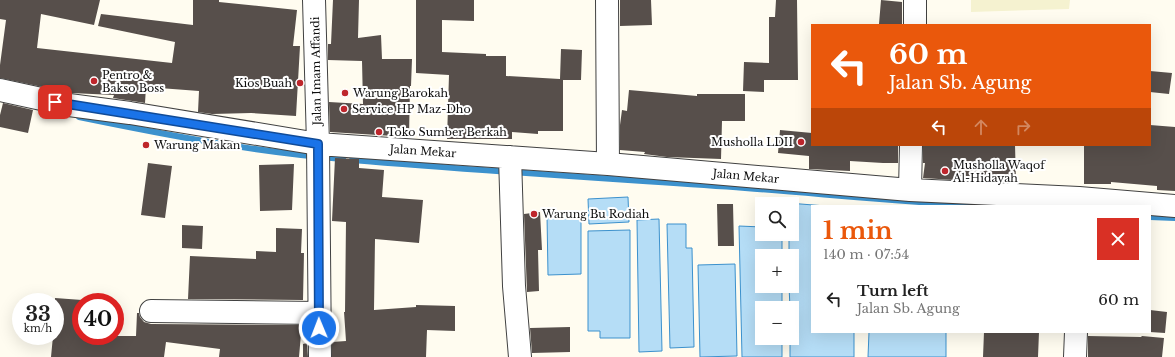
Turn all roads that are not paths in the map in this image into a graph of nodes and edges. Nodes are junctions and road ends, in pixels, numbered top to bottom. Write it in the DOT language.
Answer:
graph roads {
  1 [pos="314,0"];
  2 [pos="607,0"];
  3 [pos="915,0"];
  4 [pos="914,24"];
  5 [pos="0,90"];
  6 [pos="911,146"];
  7 [pos="318,156"];
  8 [pos="608,164"];
  9 [pos="510,169"];
  10 [pos="910,190"];
  11 [pos="1079,202"];
  12 [pos="1175,206"];
  13 [pos="151,311"];
  14 [pos="319,313"];
  15 [pos="1076,333"];
  16 [pos="320,357"];
  17 [pos="520,357"];
  18 [pos="1075,357"];
  1 -- 7 [label="street, Jalan Imam Affandi"];
  2 -- 8 [label="street"];
  3 -- 4 [label="street"];
  5 -- 7 [label="street, Jalan Mekar"];
  6 -- 10 [label="street"];
  7 -- 9 [label="street, Jalan Mekar"];
  7 -- 14 [label="street, Jalan Imam Affandi"];
  8 -- 9 [label="street, Jalan Mekar"];
  8 -- 10 [label="street, Jalan Mekar"];
  9 -- 17 [label="street"];
  10 -- 11 [label="street, Jalan Mekar"];
  11 -- 12 [label="street, Jalan Mekar"];
  13 -- 14 [label="street"];
  14 -- 16 [label="street, Jalan Imam Affandi"];
  15 -- 18 [label="street"];
}
